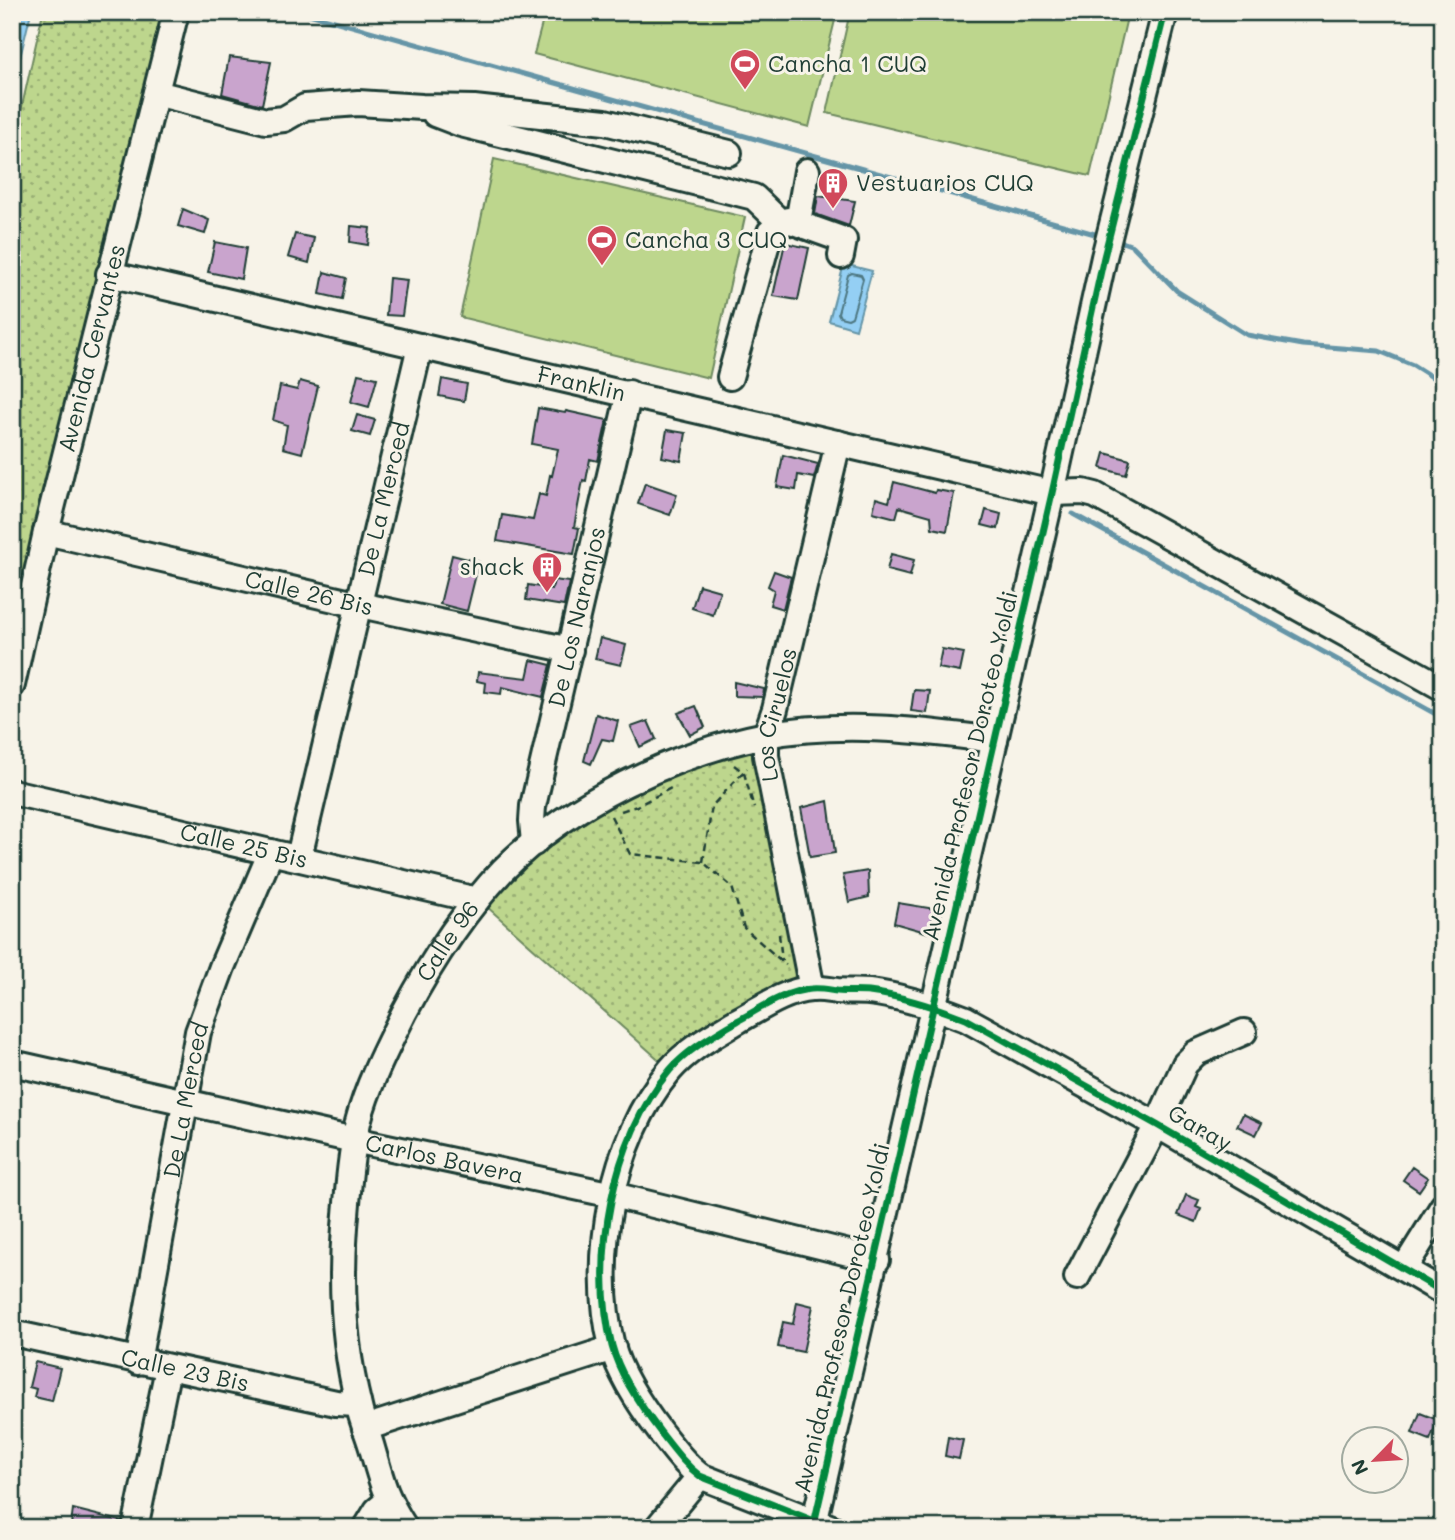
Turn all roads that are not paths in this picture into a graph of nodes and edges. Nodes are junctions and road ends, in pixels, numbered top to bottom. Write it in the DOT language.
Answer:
graph roads {
  1 [pos="1165,12"];
  2 [pos="175,14"];
  3 [pos="156,93"];
  4 [pos="422,107"];
  5 [pos="729,153"];
  6 [pos="807,171"];
  7 [pos="790,223"];
  8 [pos="841,256"];
  9 [pos="110,274"];
  10 [pos="420,346"];
  11 [pos="730,377"];
  12 [pos="629,393"];
  13 [pos="838,443"];
  14 [pos="1052,493"];
  15 [pos="46,532"];
  16 [pos="360,605"];
  17 [pos="570,650"];
  18 [pos="12,685"];
  19 [pos="1443,688"];
  20 [pos="766,735"];
  21 [pos="995,740"];
  22 [pos="12,792"];
  23 [pos="534,843"];
  24 [pos="271,852"];
  25 [pos="299,857"];
  26 [pos="477,900"];
  27 [pos="811,983"];
  28 [pos="934,1007"];
  29 [pos="1244,1032"];
  30 [pos="12,1063"];
  31 [pos="186,1101"];
  32 [pos="1157,1125"];
  33 [pos="354,1140"];
  34 [pos="613,1195"];
  35 [pos="1443,1206"];
  36 [pos="877,1260"];
  37 [pos="1405,1268"];
  38 [pos="1077,1277"];
  39 [pos="1443,1292"];
  40 [pos="12,1333"];
  41 [pos="613,1348"];
  42 [pos="138,1362"];
  43 [pos="168,1368"];
  44 [pos="361,1416"];
  45 [pos="700,1476"];
  46 [pos="388,1501"];
  47 [pos="820,1526"];
  48 [pos="135,1528"];
  49 [pos="366,1528"];
  50 [pos="405,1528"];
  51 [pos="657,1528"];
  1 -- 14 [label="street, Avenida Profesor Doroteo Yoldi"];
  2 -- 3 [label="street, Avenida Cervantes"];
  3 -- 4 [label="street"];
  3 -- 9 [label="street, Avenida Cervantes"];
  4 -- 5 [label="street"];
  4 -- 7 [label="street"];
  6 -- 7 [label="street"];
  7 -- 8 [label="street"];
  7 -- 11 [label="street"];
  9 -- 10 [label="street, Franklin"];
  9 -- 15 [label="street, Avenida Cervantes"];
  10 -- 12 [label="street, Franklin"];
  10 -- 16 [label="street, De La Merced"];
  12 -- 13 [label="street, Franklin"];
  12 -- 17 [label="street, De Los Naranjos"];
  13 -- 14 [label="street, Franklin"];
  13 -- 20 [label="street, Los Ciruelos"];
  14 -- 19 [label="street, Franklin"];
  14 -- 21 [label="street, Avenida Profesor Doroteo Yoldi"];
  15 -- 16 [label="street, Calle 26 Bis"];
  15 -- 18 [label="street, Avenida Cervantes"];
  16 -- 17 [label="street, Calle 26 Bis"];
  16 -- 25 [label="street, De La Merced"];
  17 -- 23 [label="street, De Los Naranjos"];
  20 -- 21 [label="street, Calle 96"];
  20 -- 23 [label="street, Calle 96"];
  20 -- 27 [label="street, Los Ciruelos"];
  21 -- 28 [label="street, Avenida Profesor Doroteo Yoldi"];
  22 -- 24 [label="street, Calle 25 Bis"];
  23 -- 26 [label="street, Calle 96"];
  24 -- 25 [label="street, Calle 25 Bis"];
  24 -- 31 [label="street, De La Merced"];
  25 -- 26 [label="street, Calle 25 Bis"];
  26 -- 33 [label="street, Calle 96"];
  27 -- 28 [label="street, Garay"];
  27 -- 34 [label="street, Garay"];
  28 -- 32 [label="street, Garay"];
  28 -- 36 [label="street, Avenida Profesor Doroteo Yoldi"];
  29 -- 32 [label="street"];
  30 -- 31 [label="street, Carlos Bavera"];
  31 -- 33 [label="street, Carlos Bavera"];
  31 -- 42 [label="street, De La Merced"];
  32 -- 37 [label="street, Garay"];
  32 -- 38 [label="street"];
  33 -- 34 [label="street, Carlos Bavera"];
  33 -- 44 [label="street, Calle 96"];
  34 -- 36 [label="street, Carlos Bavera"];
  34 -- 41 [label="street, Garay"];
  35 -- 37 [label="street"];
  36 -- 47 [label="street, Avenida Profesor Doroteo Yoldi"];
  37 -- 39 [label="street, Garay"];
  40 -- 42 [label="street, Calle 23 Bis"];
  41 -- 44 [label="street, Calle 23 Bis"];
  41 -- 45 [label="street, Garay"];
  42 -- 43 [label="street, Calle 23 Bis"];
  43 -- 44 [label="street, Calle 23 Bis"];
  43 -- 48 [label="street"];
  44 -- 46 [label="street, Calle 96"];
  45 -- 47 [label="street"];
  45 -- 51 [label="street"];
  46 -- 49 [label="street"];
  46 -- 50 [label="street, Calle 96"];
}
